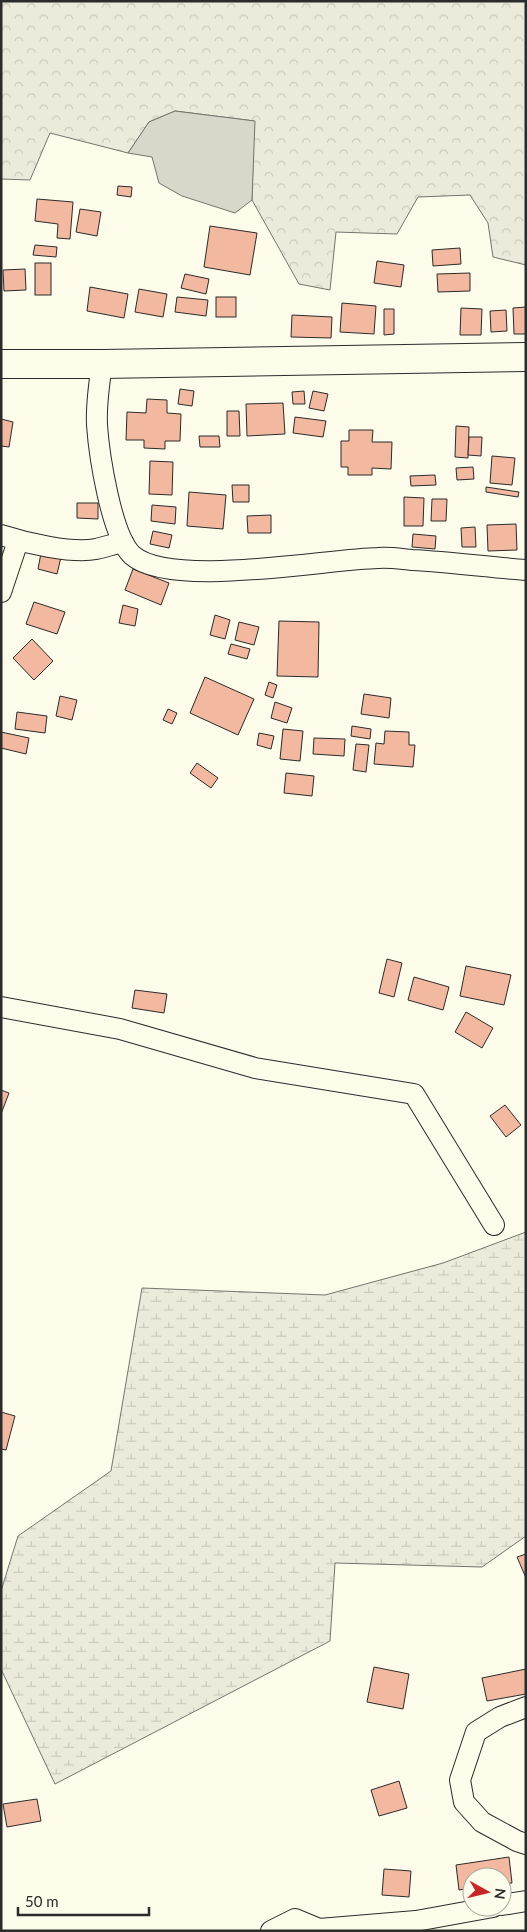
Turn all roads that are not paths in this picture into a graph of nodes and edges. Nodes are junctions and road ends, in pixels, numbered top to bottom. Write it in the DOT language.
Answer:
graph roads {
  1 [pos="526,357"];
  2 [pos="1,364"];
  3 [pos="102,364"];
  4 [pos="9,538"];
  5 [pos="123,542"];
  6 [pos="526,570"];
  7 [pos="1,592"];
  8 [pos="1,1006"];
  9 [pos="494,1225"];
  10 [pos="526,1707"];
  11 [pos="526,1844"];
  12 [pos="526,1901"];
  13 [pos="512,1903"];
  14 [pos="462,1913"];
  15 [pos="317,1930"];
  16 [pos="271,1931"];
  1 -- 3 [label="highway"];
  2 -- 3 [label="highway"];
  3 -- 5 [label="street"];
  4 -- 5 [label="street"];
  4 -- 7 [label="street"];
  5 -- 6 [label="street"];
  8 -- 9 [label="street"];
  10 -- 11 [label="street"];
  12 -- 13 [label="street"];
  14 -- 15 [label="street"];
  15 -- 16 [label="street"];
}
